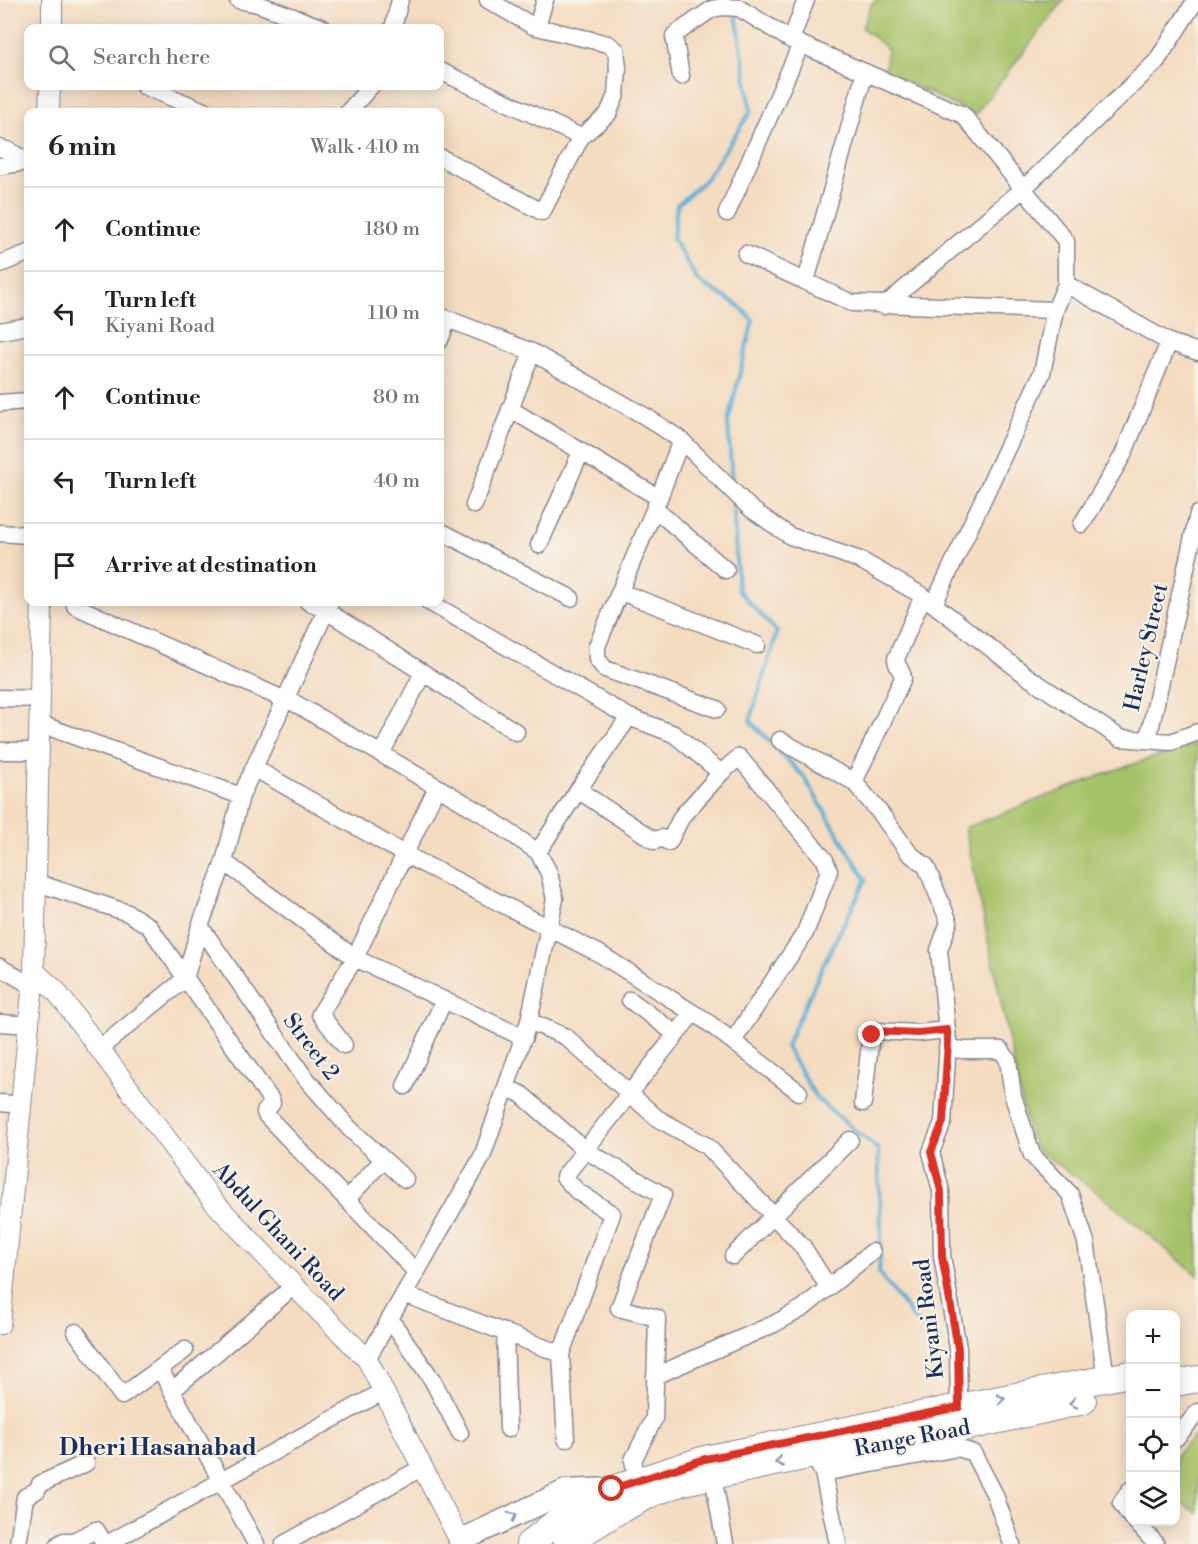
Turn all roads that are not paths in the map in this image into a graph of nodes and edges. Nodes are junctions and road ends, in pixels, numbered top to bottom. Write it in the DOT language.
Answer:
graph roads {
  1 [pos="52,0"];
  2 [pos="238,0"];
  3 [pos="400,0"];
  4 [pos="488,0"];
  5 [pos="545,0"];
  6 [pos="806,0"];
  7 [pos="1196,0"];
  8 [pos="722,6"];
  9 [pos="52,24"];
  10 [pos="312,24"];
  11 [pos="394,24"];
  12 [pos="537,27"];
  13 [pos="796,42"];
  14 [pos="865,72"];
  15 [pos="444,73"];
  16 [pos="681,76"];
  17 [pos="50,90"];
  18 [pos="154,90"];
  19 [pos="368,90"];
  20 [pos="49,108"];
  21 [pos="196,108"];
  22 [pos="354,108"];
  23 [pos="581,137"];
  24 [pos="0,148"];
  25 [pos="444,159"];
  26 [pos="24,160"];
  27 [pos="24,163"];
  28 [pos="0,166"];
  29 [pos="1023,189"];
  30 [pos="727,213"];
  31 [pos="747,254"];
  32 [pos="24,255"];
  33 [pos="0,264"];
  34 [pos="806,281"];
  35 [pos="1066,284"];
  36 [pos="884,306"];
  37 [pos="1055,310"];
  38 [pos="444,317"];
  39 [pos="24,327"];
  40 [pos="0,331"];
  41 [pos="1169,342"];
  42 [pos="532,352"];
  43 [pos="1198,352"];
  44 [pos="24,401"];
  45 [pos="0,403"];
  46 [pos="510,409"];
  47 [pos="681,440"];
  48 [pos="581,452"];
  49 [pos="657,504"];
  50 [pos="474,505"];
  51 [pos="1197,522"];
  52 [pos="1082,524"];
  53 [pos="0,533"];
  54 [pos="444,533"];
  55 [pos="24,535"];
  56 [pos="539,545"];
  57 [pos="726,570"];
  58 [pos="621,592"];
  59 [pos="571,598"];
  60 [pos="929,600"];
  61 [pos="42,606"];
  62 [pos="75,606"];
  63 [pos="328,606"];
  64 [pos="436,606"];
  65 [pos="757,645"];
  66 [pos="423,673"];
  67 [pos="286,698"];
  68 [pos="0,699"];
  69 [pos="40,699"];
  70 [pos="717,709"];
  71 [pos="629,717"];
  72 [pos="39,724"];
  73 [pos="516,732"];
  74 [pos="1198,732"];
  75 [pos="1148,739"];
  76 [pos="780,740"];
  77 [pos="0,751"];
  78 [pos="39,752"];
  79 [pos="381,754"];
  80 [pos="254,768"];
  81 [pos="721,773"];
  82 [pos="854,782"];
  83 [pos="437,787"];
  84 [pos="578,790"];
  85 [pos="242,796"];
  86 [pos="538,852"];
  87 [pos="406,855"];
  88 [pos="224,862"];
  89 [pos="35,882"];
  90 [pos="200,926"];
  91 [pos="549,928"];
  92 [pos="355,958"];
  93 [pos="0,968"];
  94 [pos="34,979"];
  95 [pos="185,979"];
  96 [pos="444,1000"];
  97 [pos="630,1000"];
  98 [pos="693,1013"];
  99 [pos="0,1023"];
  100 [pos="30,1025"];
  101 [pos="527,1030"];
  102 [pos="947,1030"];
  103 [pos="676,1034"];
  104 [pos="733,1041"];
  105 [pos="344,1045"];
  106 [pos="947,1048"];
  107 [pos="99,1049"];
  108 [pos="405,1086"];
  109 [pos="507,1088"];
  110 [pos="799,1092"];
  111 [pos="630,1094"];
  112 [pos="0,1103"];
  113 [pos="862,1103"];
  114 [pos="22,1105"];
  115 [pos="850,1140"];
  116 [pos="585,1150"];
  117 [pos="383,1160"];
  118 [pos="405,1179"];
  119 [pos="7,1190"];
  120 [pos="347,1199"];
  121 [pos="773,1216"];
  122 [pos="872,1252"];
  123 [pos="734,1256"];
  124 [pos="3,1257"];
  125 [pos="416,1272"];
  126 [pos="294,1286"];
  127 [pos="829,1287"];
  128 [pos="404,1294"];
  129 [pos="390,1319"];
  130 [pos="0,1324"];
  131 [pos="76,1332"];
  132 [pos="505,1332"];
  133 [pos="185,1350"];
  134 [pos="561,1354"];
  135 [pos="367,1359"];
  136 [pos="1198,1363"];
  137 [pos="1180,1365"];
  138 [pos="160,1369"];
  139 [pos="655,1376"];
  140 [pos="1118,1376"];
  141 [pos="1198,1379"];
  142 [pos="1180,1382"];
  143 [pos="173,1390"];
  144 [pos="384,1391"];
  145 [pos="1126,1393"];
  146 [pos="959,1407"];
  147 [pos="1198,1412"];
  148 [pos="508,1429"];
  149 [pos="460,1432"];
  150 [pos="1180,1433"];
  151 [pos="566,1439"];
  152 [pos="86,1463"];
  153 [pos="818,1464"];
  154 [pos="423,1467"];
  155 [pos="713,1476"];
  156 [pos="637,1480"];
  157 [pos="221,1481"];
  158 [pos="612,1489"];
  159 [pos="1126,1496"];
  160 [pos="1126,1510"];
  161 [pos="1140,1526"];
  162 [pos="460,1543"];
  163 [pos="18,1544"];
  164 [pos="59,1544"];
  165 [pos="106,1544"];
  166 [pos="256,1544"];
  167 [pos="284,1544"];
  168 [pos="530,1544"];
  169 [pos="566,1544"];
  170 [pos="725,1544"];
  171 [pos="837,1544"];
  172 [pos="1012,1544"];
  173 [pos="1156,1544"];
  1 -- 9 [label="street"];
  2 -- 10 [label="street"];
  3 -- 11 [label="street"];
  4 -- 12 [label="street"];
  5 -- 12 [label="street"];
  6 -- 13 [label="street"];
  7 -- 29 [label="street"];
  8 -- 13 [label="street"];
  8 -- 16 [label="street"];
  12 -- 23 [label="street"];
  13 -- 14 [label="street"];
  13 -- 30 [label="street"];
  14 -- 29 [label="street"];
  14 -- 34 [label="street"];
  15 -- 23 [label="street"];
  17 -- 20 [label="street"];
  18 -- 21 [label="street"];
  19 -- 22 [label="street"];
  23 -- 25 [label="street"];
  24 -- 26 [label="street"];
  27 -- 28 [label="street"];
  29 -- 35 [label="street"];
  29 -- 36 [label="street"];
  31 -- 34 [label="street"];
  32 -- 33 [label="street"];
  34 -- 36 [label="street"];
  35 -- 37 [label="street"];
  35 -- 41 [label="street"];
  36 -- 37 [label="street"];
  37 -- 60 [label="street"];
  38 -- 42 [label="street"];
  39 -- 40 [label="street"];
  41 -- 43 [label="street"];
  41 -- 52 [label="street"];
  42 -- 46 [label="street"];
  42 -- 47 [label="street"];
  44 -- 45 [label="street"];
  46 -- 48 [label="street"];
  46 -- 50 [label="street"];
  47 -- 49 [label="street"];
  47 -- 60 [label="street"];
  48 -- 49 [label="street"];
  48 -- 56 [label="street"];
  49 -- 57 [label="street"];
  49 -- 58 [label="street"];
  51 -- 75 [label="street, Harley Street"];
  53 -- 55 [label="street"];
  54 -- 59 [label="street"];
  58 -- 65 [label="street"];
  58 -- 70 [label="street"];
  60 -- 75 [label="street"];
  60 -- 82 [label="street"];
  61 -- 69 [label="street"];
  62 -- 67 [label="street"];
  63 -- 66 [label="street"];
  63 -- 67 [label="street"];
  64 -- 71 [label="street"];
  66 -- 73 [label="street"];
  66 -- 79 [label="street"];
  67 -- 79 [label="street"];
  67 -- 80 [label="street"];
  68 -- 69 [label="street"];
  69 -- 72 [label="street"];
  71 -- 81 [label="street"];
  71 -- 84 [label="street"];
  72 -- 78 [label="street"];
  72 -- 85 [label="street"];
  74 -- 75 [label="street, Harley Street"];
  76 -- 82 [label="street"];
  77 -- 78 [label="street"];
  78 -- 89 [label="street"];
  79 -- 83 [label="street"];
  80 -- 85 [label="street"];
  80 -- 87 [label="street"];
  81 -- 84 [label="street"];
  81 -- 104 [label="street"];
  82 -- 102 [label="street, Kiyani Road"];
  83 -- 86 [label="street"];
  83 -- 87 [label="street"];
  84 -- 86 [label="street"];
  85 -- 88 [label="street"];
  86 -- 91 [label="street"];
  87 -- 91 [label="street"];
  87 -- 92 [label="street"];
  88 -- 90 [label="street"];
  88 -- 92 [label="street"];
  89 -- 94 [label="street"];
  89 -- 95 [label="street"];
  90 -- 95 [label="street"];
  90 -- 117 [label="street, Street 2"];
  91 -- 98 [label="street"];
  91 -- 101 [label="street"];
  92 -- 96 [label="street"];
  92 -- 105 [label="street"];
  93 -- 94 [label="street"];
  94 -- 100 [label="street"];
  94 -- 107 [label="street, Abdul Ghani Road"];
  95 -- 107 [label="street"];
  95 -- 120 [label="street"];
  96 -- 101 [label="street"];
  96 -- 108 [label="street"];
  97 -- 103 [label="street"];
  98 -- 103 [label="street"];
  98 -- 104 [label="street"];
  99 -- 100 [label="street"];
  100 -- 114 [label="street"];
  101 -- 109 [label="street"];
  101 -- 111 [label="street"];
  102 -- 106 [label="street, Kiyani Road"];
  102 -- 113 [label="street"];
  103 -- 111 [label="street"];
  104 -- 110 [label="street"];
  106 -- 140 [label="street"];
  106 -- 146 [label="street, Kiyani Road"];
  107 -- 126 [label="street, Abdul Ghani Road"];
  109 -- 116 [label="street"];
  109 -- 125 [label="street"];
  111 -- 116 [label="street"];
  111 -- 121 [label="street"];
  112 -- 114 [label="street"];
  114 -- 119 [label="street"];
  115 -- 121 [label="street"];
  116 -- 134 [label="street"];
  116 -- 139 [label="street"];
  117 -- 118 [label="street, Street 2"];
  117 -- 120 [label="street"];
  119 -- 124 [label="street"];
  120 -- 125 [label="street"];
  121 -- 123 [label="street"];
  121 -- 127 [label="street"];
  122 -- 127 [label="street"];
  124 -- 130 [label="street"];
  125 -- 128 [label="street"];
  126 -- 135 [label="street, Abdul Ghani Road"];
  126 -- 143 [label="street"];
  127 -- 139 [label="street"];
  128 -- 129 [label="street"];
  128 -- 132 [label="street"];
  129 -- 135 [label="street"];
  129 -- 149 [label="street"];
  131 -- 138 [label="street"];
  132 -- 134 [label="street"];
  132 -- 148 [label="street"];
  133 -- 138 [label="street"];
  134 -- 151 [label="street"];
  135 -- 144 [label="street, Abdul Ghani Road"];
  136 -- 137 [label="main road"];
  138 -- 143 [label="street"];
  139 -- 156 [label="street"];
  146 -- 140 [label="main road, one-way"];
  141 -- 142 [label="main road"];
  143 -- 157 [label="street"];
  144 -- 154 [label="street, Abdul Ghani Road"];
  144 -- 157 [label="street"];
  145 -- 153 [label="main road, Range Road, one-way"];
  146 -- 156 [label="main road"];
  147 -- 150 [label="street"];
  152 -- 163 [label="street"];
  153 -- 155 [label="main road, Range Road, one-way"];
  153 -- 171 [label="street"];
  153 -- 172 [label="street"];
  154 -- 162 [label="street, Abdul Ghani Road"];
  154 -- 167 [label="street"];
  155 -- 169 [label="main road, Range Road"];
  155 -- 170 [label="street"];
  156 -- 158 [label="main road"];
  157 -- 165 [label="street"];
  157 -- 166 [label="street"];
  162 -- 158 [label="main road, one-way"];
  158 -- 168 [label="main road"];
  159 -- 160 [label="street"];
  161 -- 173 [label="street"];
  164 -- 165 [label="street"];
}
